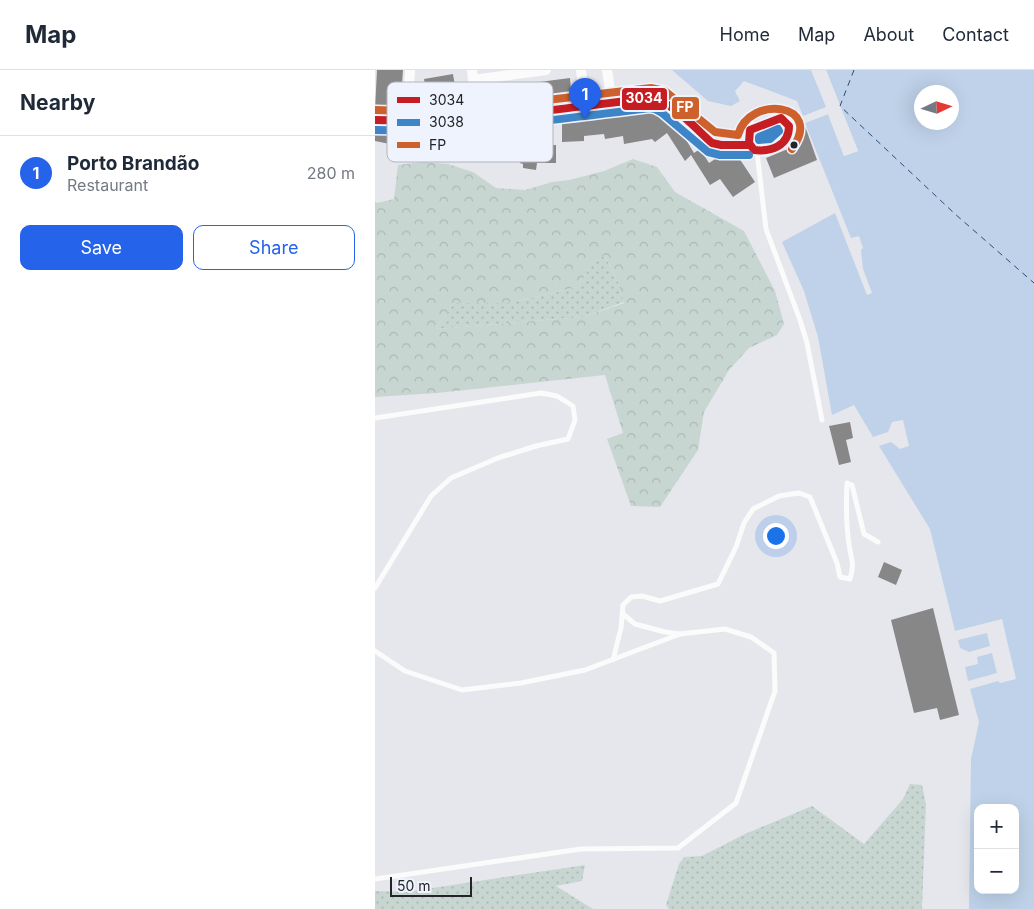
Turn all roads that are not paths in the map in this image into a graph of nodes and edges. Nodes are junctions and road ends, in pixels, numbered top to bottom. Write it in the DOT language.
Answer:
graph roads {
  1 [pos="546,70"];
  2 [pos="581,70"];
  3 [pos="607,70"];
  4 [pos="472,75"];
  5 [pos="612,102"];
  6 [pos="585,106"];
  7 [pos="553,110"];
  8 [pos="747,115"];
  9 [pos="754,127"];
  10 [pos="753,148"];
  11 [pos="375,418"];
  12 [pos="822,420"];
  13 [pos="878,542"];
  14 [pos="375,588"];
  15 [pos="623,613"];
  16 [pos="680,634"];
  17 [pos="375,651"];
  18 [pos="613,660"];
  19 [pos="375,879"];
  1 -- 4 [label="street"];
  2 -- 6 [label="street"];
  3 -- 5 [label="street"];
  5 -- 6 [label="street"];
  5 -- 10 [label="street"];
  6 -- 7 [label="street"];
  8 -- 9 [label="lane"];
  9 -- 10 [label="street"];
  9 -- 10 [label="street"];
  10 -- 12 [label="lane"];
  11 -- 14 [label="lane"];
  13 -- 15 [label="lane"];
  15 -- 16 [label="lane"];
  15 -- 18 [label="lane"];
  16 -- 18 [label="lane"];
  16 -- 19 [label="lane"];
  17 -- 18 [label="lane"];
}
